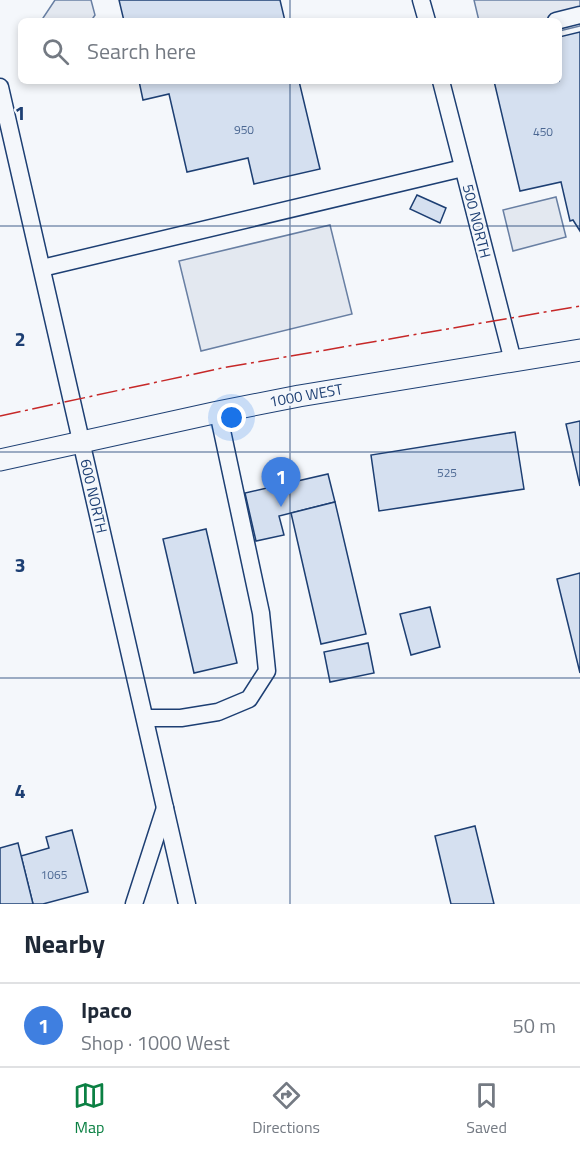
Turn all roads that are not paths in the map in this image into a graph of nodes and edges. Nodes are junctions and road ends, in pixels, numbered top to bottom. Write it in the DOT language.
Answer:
graph roads {
  1 [pos="421,0"];
  2 [pos="580,15"];
  3 [pos="425,18"];
  4 [pos="562,20"];
  5 [pos="442,84"];
  6 [pos="0,87"];
  7 [pos="463,168"];
  8 [pos="42,268"];
  9 [pos="580,350"];
  10 [pos="513,361"];
  11 [pos="218,412"];
  12 [pos="82,442"];
  13 [pos="0,460"];
  14 [pos="145,718"];
  15 [pos="165,807"];
  16 [pos="134,904"];
  17 [pos="187,904"];
  1 -- 3 [label="street"];
  2 -- 4 [label="street"];
  5 -- 7 [label="street, 500 NORTH"];
  6 -- 8 [label="street, 600 NORTH"];
  7 -- 8 [label="street"];
  7 -- 10 [label="street, 500 NORTH"];
  8 -- 12 [label="street, 600 NORTH"];
  9 -- 10 [label="main road, 1000 WEST"];
  10 -- 11 [label="main road, 1000 WEST"];
  11 -- 12 [label="main road, 1000 WEST"];
  11 -- 14 [label="street"];
  12 -- 13 [label="main road, 1000 WEST"];
  12 -- 14 [label="street, 600 NORTH"];
  14 -- 15 [label="street, 600 NORTH"];
  15 -- 16 [label="street"];
  15 -- 17 [label="street, 600 NORTH"];
}
